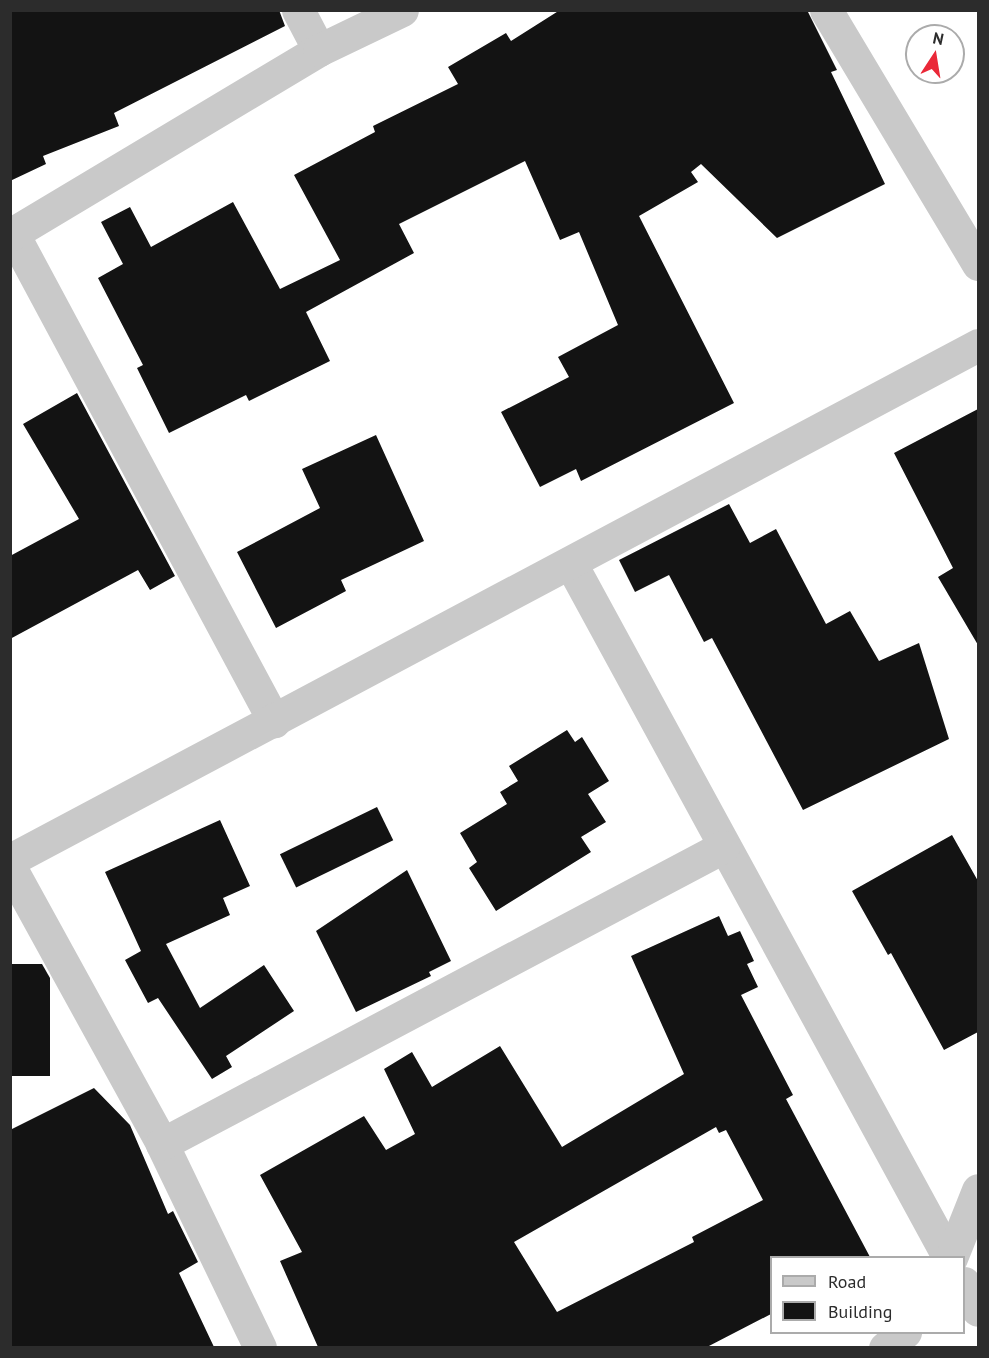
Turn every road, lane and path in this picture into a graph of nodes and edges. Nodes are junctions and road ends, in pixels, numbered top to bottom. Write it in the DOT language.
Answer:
graph roads {
  1 [pos="298,10"];
  2 [pos="402,10"];
  3 [pos="826,10"];
  4 [pos="320,50"];
  5 [pos="12,235"];
  6 [pos="978,264"];
  7 [pos="978,345"];
  8 [pos="571,564"];
  9 [pos="274,722"];
  10 [pos="723,847"];
  11 [pos="10,860"];
  12 [pos="10,867"];
  13 [pos="162,1144"];
  14 [pos="978,1190"];
  15 [pos="949,1256"];
  16 [pos="950,1256"];
  17 [pos="965,1287"];
  18 [pos="978,1310"];
  19 [pos="902,1334"];
  20 [pos="260,1347"];
  21 [pos="885,1347"];
  1 -- 4 [label="street"];
  2 -- 4 [label="street"];
  3 -- 6 [label="street"];
  4 -- 5 [label="street"];
  5 -- 9 [label="street"];
  7 -- 8 [label="street"];
  8 -- 9 [label="street"];
  8 -- 10 [label="street"];
  9 -- 11 [label="street"];
  10 -- 13 [label="street"];
  10 -- 15 [label="street"];
  12 -- 13 [label="street"];
  13 -- 20 [label="street"];
  14 -- 16 [label="street"];
  17 -- 18 [label="street"];
  19 -- 21 [label="street"];
}
